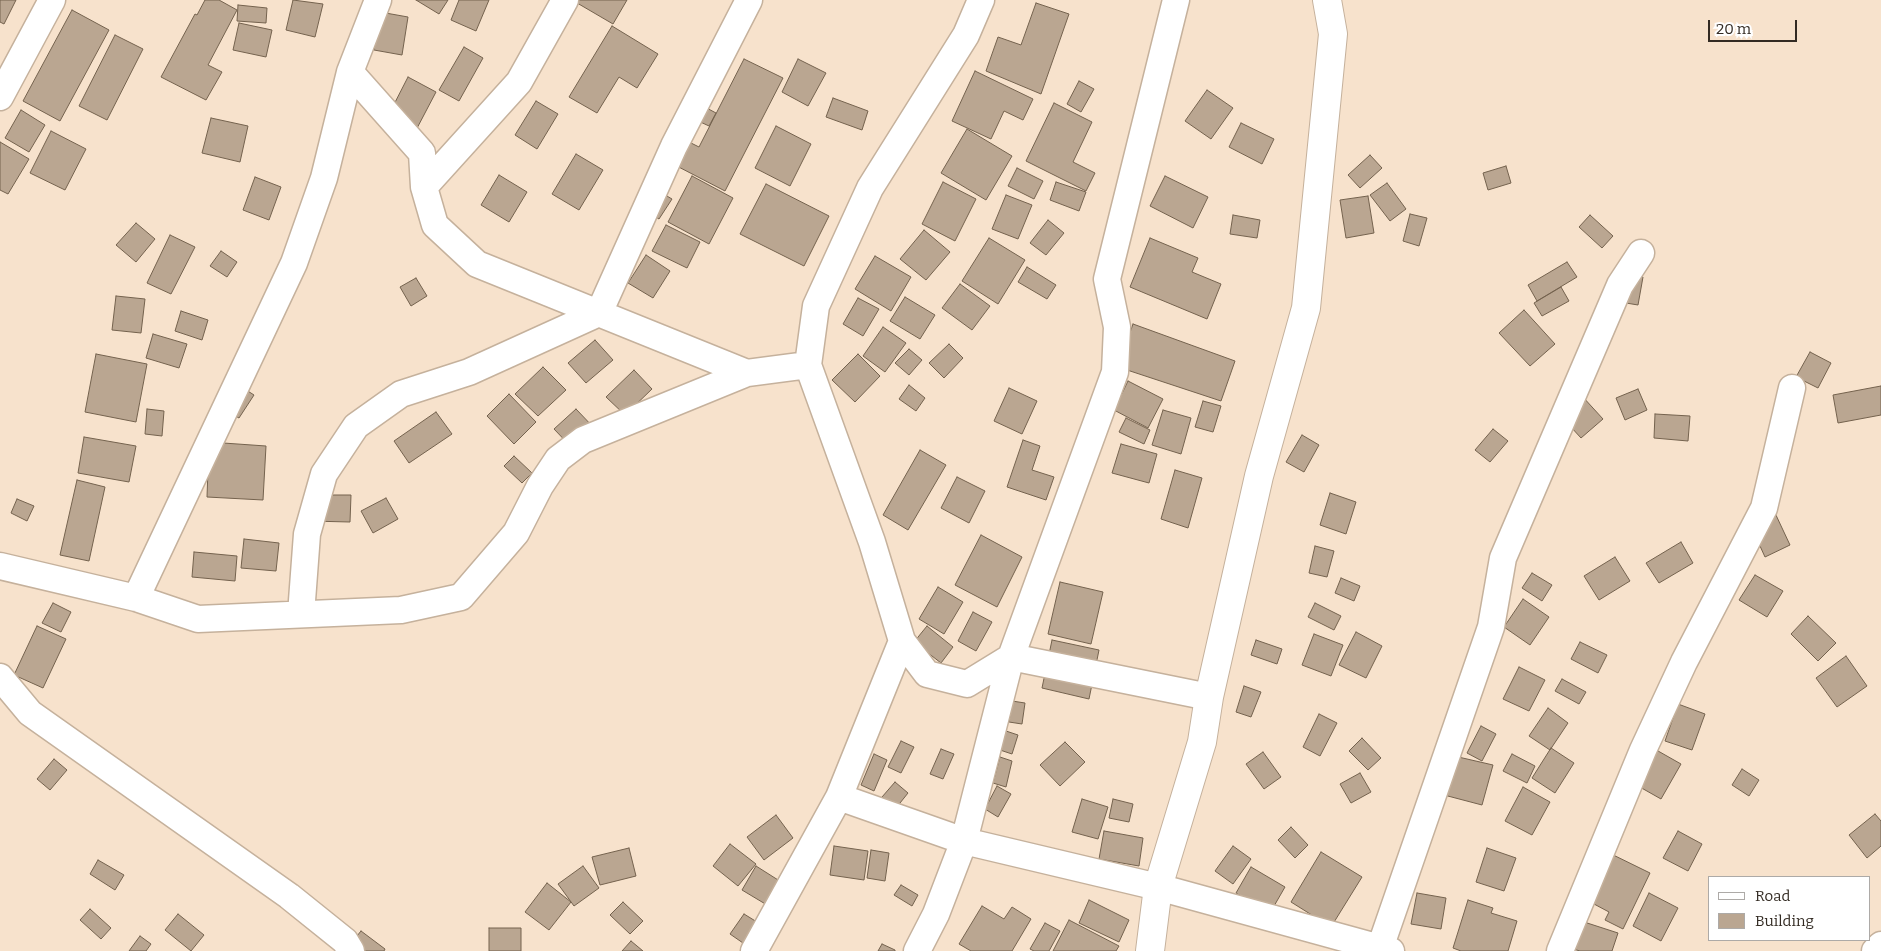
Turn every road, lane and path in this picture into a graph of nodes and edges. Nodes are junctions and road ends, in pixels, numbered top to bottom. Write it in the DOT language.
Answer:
graph roads {
  1 [pos="52,0"];
  2 [pos="378,0"];
  3 [pos="566,0"];
  4 [pos="750,0"];
  5 [pos="981,0"];
  6 [pos="1176,0"];
  7 [pos="1327,0"];
  8 [pos="350,72"];
  9 [pos="0,97"];
  10 [pos="424,187"];
  11 [pos="1641,253"];
  12 [pos="599,313"];
  13 [pos="808,365"];
  14 [pos="747,373"];
  15 [pos="1792,388"];
  16 [pos="0,566"];
  17 [pos="136,598"];
  18 [pos="301,614"];
  19 [pos="902,641"];
  20 [pos="1011,657"];
  21 [pos="0,677"];
  22 [pos="1209,697"];
  23 [pos="839,798"];
  24 [pos="964,841"];
  25 [pos="1158,887"];
  26 [pos="1881,944"];
  27 [pos="750,949"];
  28 [pos="1383,950"];
  29 [pos="351,951"];
  30 [pos="917,951"];
  31 [pos="1150,951"];
  32 [pos="1560,951"];
  33 [pos="1875,951"];
  1 -- 9 [label="street"];
  2 -- 8 [label="street"];
  3 -- 10 [label="street"];
  4 -- 12 [label="street"];
  5 -- 13 [label="street"];
  6 -- 20 [label="street"];
  7 -- 22 [label="street"];
  8 -- 10 [label="street"];
  8 -- 17 [label="street"];
  10 -- 12 [label="street"];
  11 -- 28 [label="street"];
  12 -- 14 [label="street"];
  12 -- 18 [label="street"];
  13 -- 14 [label="street"];
  13 -- 19 [label="street"];
  14 -- 18 [label="street"];
  15 -- 32 [label="street"];
  16 -- 17 [label="street"];
  17 -- 18 [label="street"];
  19 -- 20 [label="street"];
  19 -- 23 [label="street"];
  20 -- 22 [label="street"];
  20 -- 24 [label="street"];
  21 -- 29 [label="street"];
  22 -- 25 [label="street"];
  23 -- 24 [label="street"];
  23 -- 27 [label="street"];
  24 -- 25 [label="street"];
  24 -- 30 [label="street"];
  25 -- 28 [label="street"];
  25 -- 31 [label="street"];
  26 -- 33 [label="street"];
}
